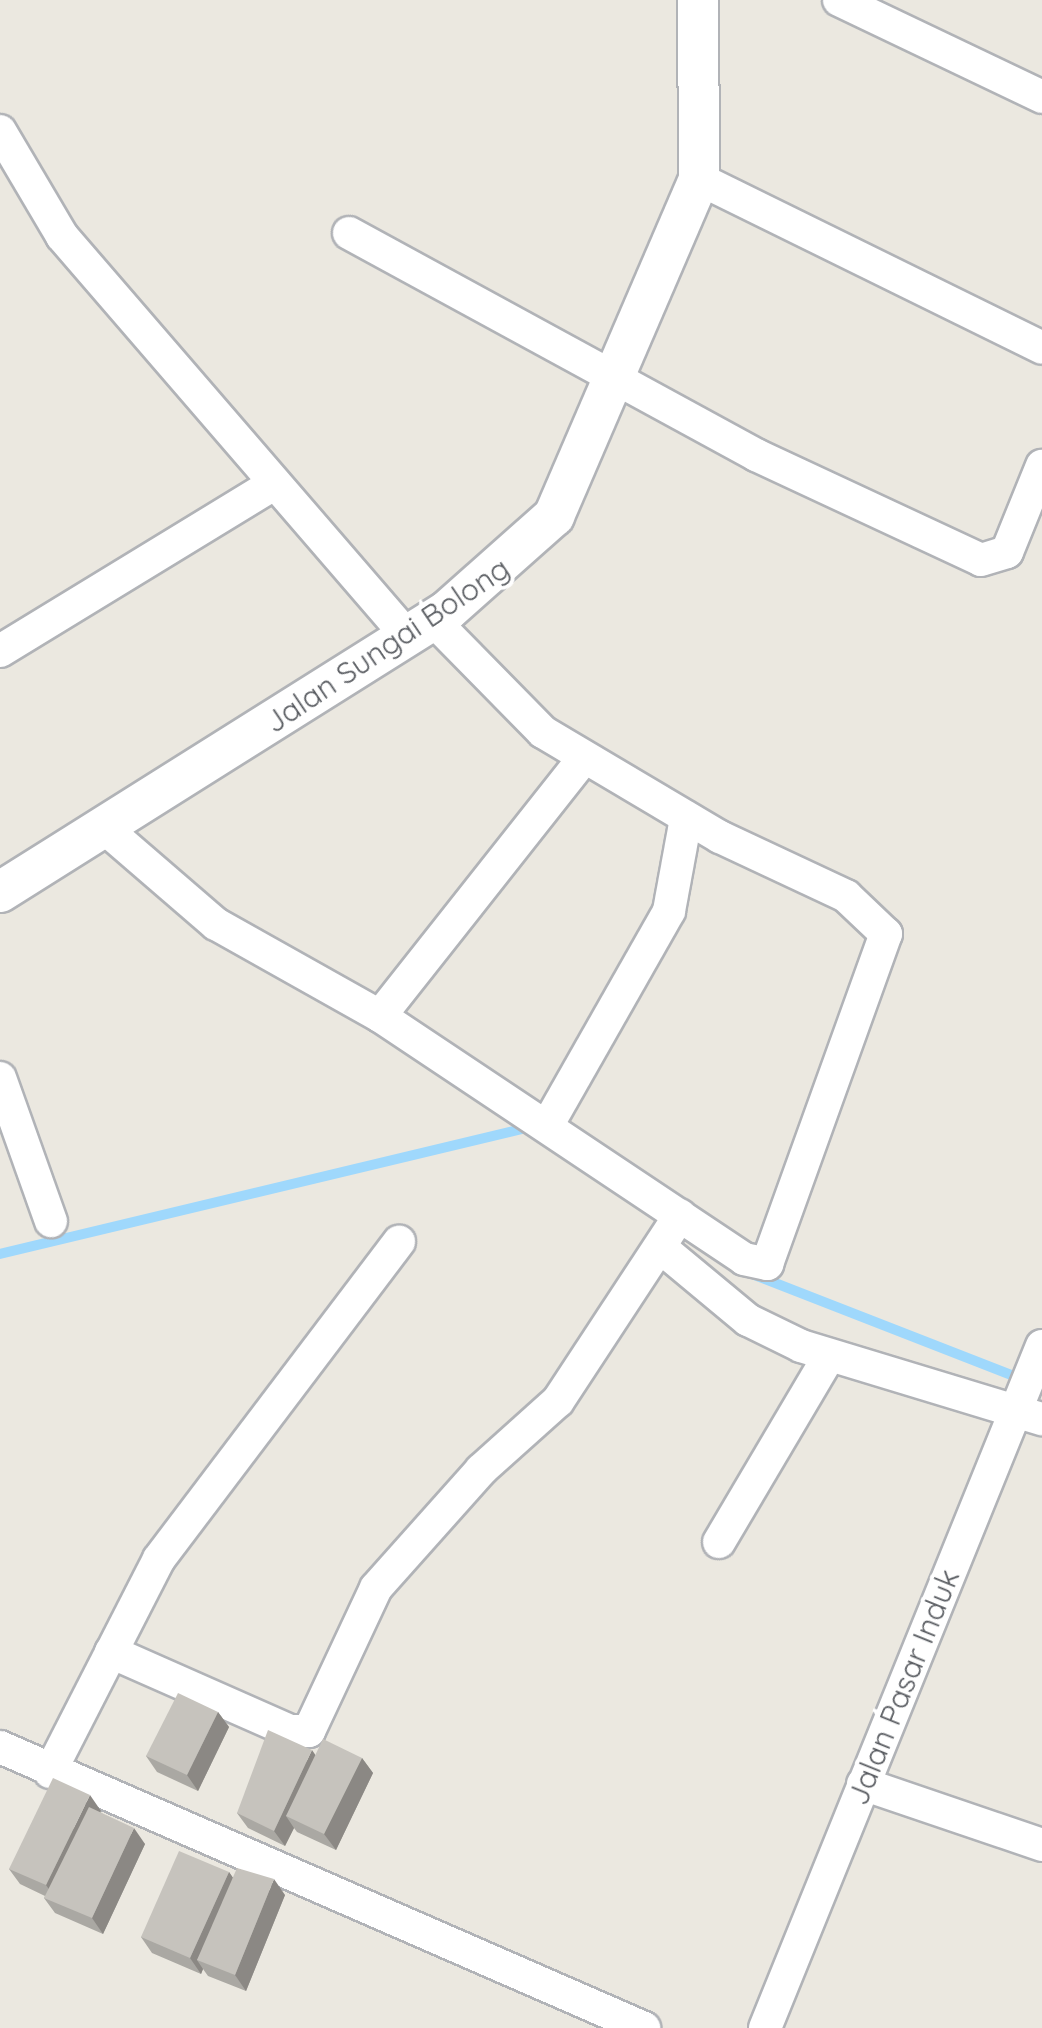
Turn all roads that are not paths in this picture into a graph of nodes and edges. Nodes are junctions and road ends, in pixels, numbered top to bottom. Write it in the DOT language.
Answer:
graph roads {
  1 [pos="698,0"];
  2 [pos="840,0"];
  3 [pos="1042,97"];
  4 [pos="0,132"];
  5 [pos="699,179"];
  6 [pos="349,233"];
  7 [pos="1042,348"];
  8 [pos="617,382"];
  9 [pos="1042,466"];
  10 [pos="274,483"];
  11 [pos="420,629"];
  12 [pos="0,651"];
  13 [pos="584,758"];
  14 [pos="686,818"];
  15 [pos="107,830"];
  16 [pos="0,892"];
  17 [pos="380,1016"];
  18 [pos="0,1078"];
  19 [pos="547,1126"];
  20 [pos="51,1221"];
  21 [pos="671,1228"];
  22 [pos="399,1242"];
  23 [pos="829,1356"];
  24 [pos="1031,1387"];
  25 [pos="719,1542"];
  26 [pos="111,1652"];
  27 [pos="0,1747"];
  28 [pos="50,1772"];
  29 [pos="863,1784"];
  30 [pos="1042,1845"];
  31 [pos="644,2028"];
  32 [pos="766,2028"];
  1 -- 5 [label="street, Jalan Sungai Bolong"];
  2 -- 3 [label="street"];
  4 -- 10 [label="street"];
  5 -- 7 [label="street"];
  5 -- 8 [label="street, Jalan Sungai Bolong"];
  6 -- 8 [label="street"];
  8 -- 9 [label="street"];
  8 -- 11 [label="street, Jalan Sungai Bolong"];
  10 -- 11 [label="street"];
  10 -- 12 [label="street"];
  11 -- 13 [label="street"];
  11 -- 15 [label="street, Jalan Sungai Bolong"];
  13 -- 14 [label="street"];
  13 -- 17 [label="street"];
  14 -- 19 [label="street"];
  14 -- 21 [label="street"];
  15 -- 16 [label="street, Jalan Sungai Bolong"];
  15 -- 17 [label="street"];
  17 -- 19 [label="street"];
  18 -- 20 [label="street"];
  19 -- 21 [label="street"];
  21 -- 23 [label="street"];
  21 -- 26 [label="street"];
  22 -- 26 [label="street"];
  23 -- 24 [label="street"];
  23 -- 25 [label="street"];
  24 -- 29 [label="street, Jalan Pasar Induk"];
  26 -- 28 [label="street"];
  27 -- 28 [label="street"];
  28 -- 31 [label="street"];
  29 -- 30 [label="street"];
  29 -- 32 [label="street, Jalan Pasar Induk"];
}
